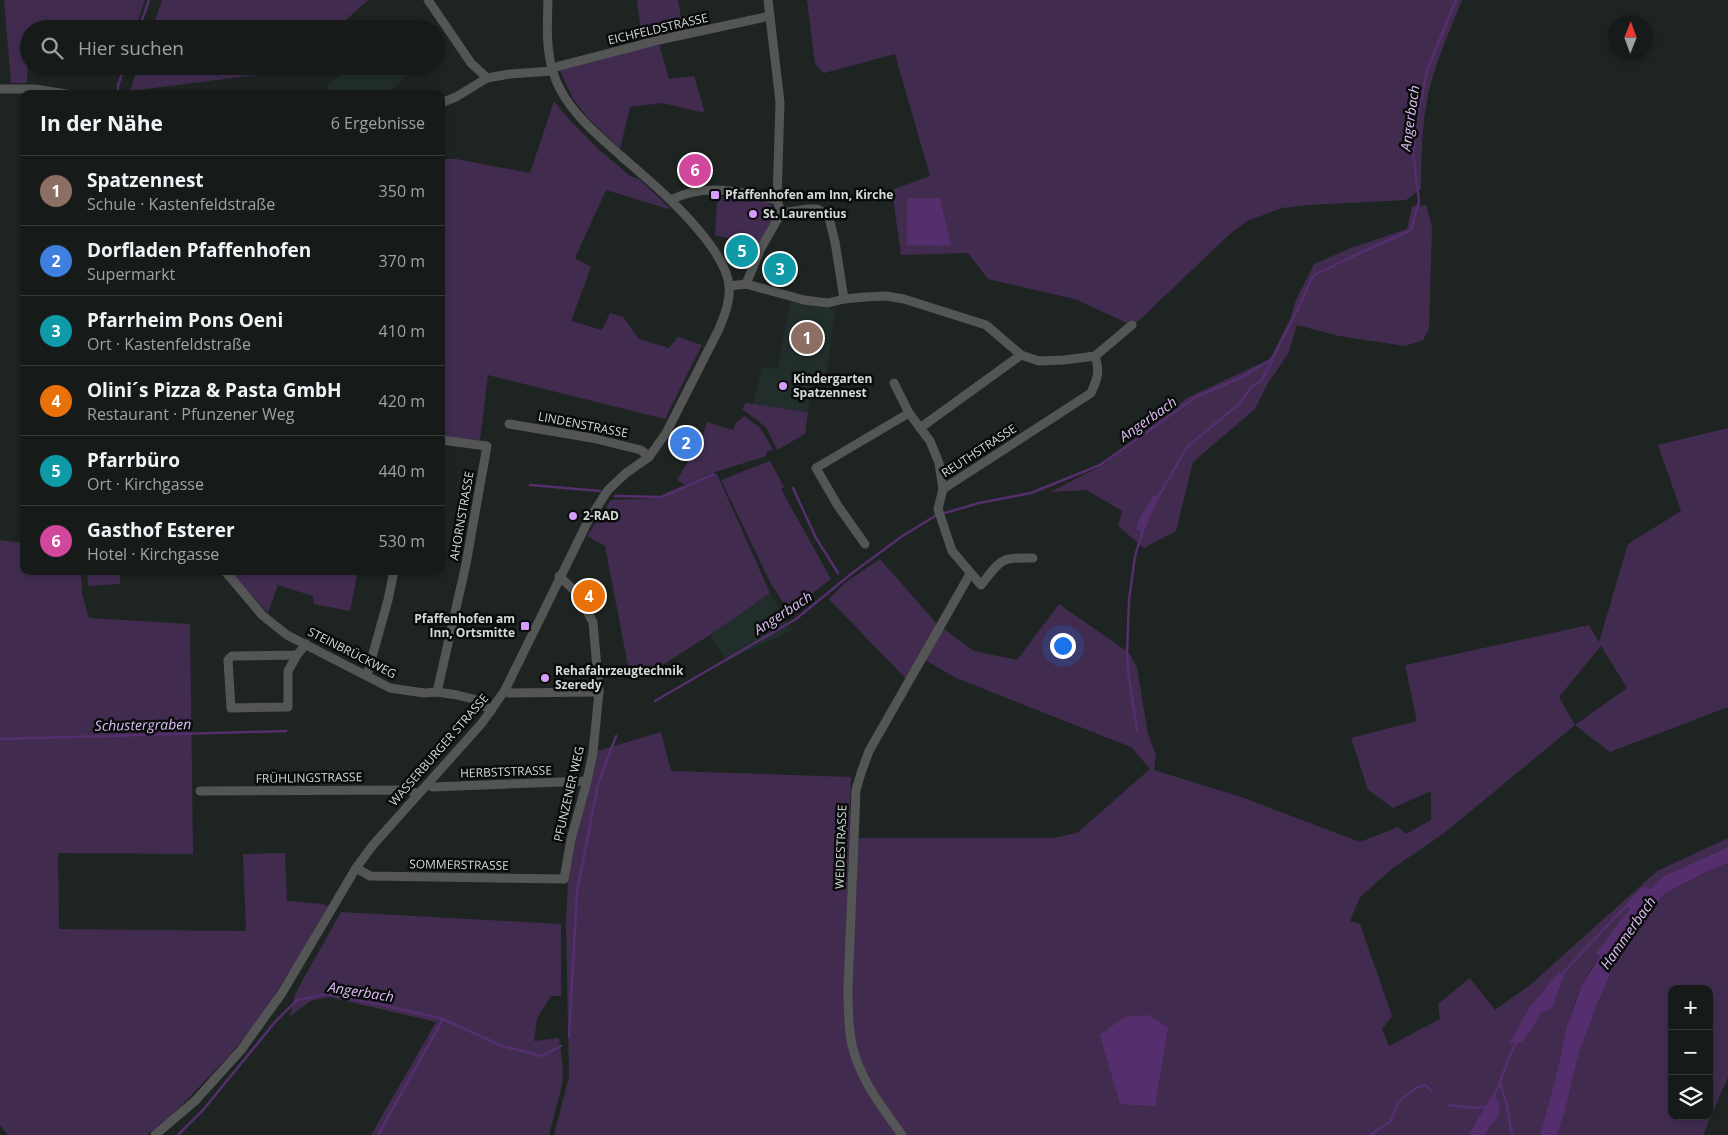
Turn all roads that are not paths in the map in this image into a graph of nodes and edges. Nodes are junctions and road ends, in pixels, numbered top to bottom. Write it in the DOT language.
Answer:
graph roads {
  1 [pos="428,0"];
  2 [pos="548,0"];
  3 [pos="768,0"];
  4 [pos="770,16"];
  5 [pos="442,20"];
  6 [pos="445,25"];
  7 [pos="552,70"];
  8 [pos="487,78"];
  9 [pos="0,89"];
  10 [pos="41,90"];
  11 [pos="445,101"];
  12 [pos="671,200"];
  13 [pos="777,200"];
  14 [pos="782,213"];
  15 [pos="746,284"];
  16 [pos="729,286"];
  17 [pos="844,299"];
  18 [pos="1132,324"];
  19 [pos="1021,355"];
  20 [pos="1094,356"];
  21 [pos="894,383"];
  22 [pos="909,413"];
  23 [pos="509,424"];
  24 [pos="920,428"];
  25 [pos="445,441"];
  26 [pos="649,457"];
  27 [pos="943,489"];
  28 [pos="865,544"];
  29 [pos="1033,558"];
  30 [pos="970,574"];
  31 [pos="228,575"];
  32 [pos="393,575"];
  33 [pos="560,576"];
  34 [pos="306,644"];
  35 [pos="297,655"];
  36 [pos="367,675"];
  37 [pos="505,690"];
  38 [pos="438,692"];
  39 [pos="599,692"];
  40 [pos="491,711"];
  41 [pos="587,781"];
  42 [pos="427,784"];
  43 [pos="200,791"];
  44 [pos="418,794"];
  45 [pos="356,868"];
  46 [pos="564,879"];
  47 [pos="156,1135"];
  48 [pos="902,1135"];
  1 -- 5 [label="street"];
  2 -- 7 [label="street, WASSERBURGER STRASSE"];
  3 -- 4 [label="street"];
  4 -- 7 [label="street, EICHFELDSTRASSE"];
  4 -- 13 [label="street"];
  6 -- 8 [label="street"];
  7 -- 8 [label="street, EICHFELDSTRASSE"];
  7 -- 12 [label="street, WASSERBURGER STRASSE"];
  8 -- 11 [label="street"];
  9 -- 10 [label="street"];
  12 -- 13 [label="street"];
  12 -- 16 [label="street, WASSERBURGER STRASSE"];
  13 -- 14 [label="street"];
  14 -- 15 [label="street"];
  14 -- 17 [label="street"];
  15 -- 16 [label="street"];
  15 -- 17 [label="street"];
  16 -- 26 [label="street, WASSERBURGER STRASSE"];
  17 -- 19 [label="street"];
  18 -- 20 [label="street"];
  19 -- 20 [label="street"];
  19 -- 24 [label="street"];
  20 -- 27 [label="street, REUTHSTRASSE"];
  21 -- 22 [label="street"];
  22 -- 24 [label="street"];
  22 -- 28 [label="street"];
  23 -- 26 [label="street, LINDENSTRASSE"];
  24 -- 27 [label="street"];
  25 -- 38 [label="street, AHORNSTRASSE"];
  26 -- 33 [label="street, WASSERBURGER STRASSE"];
  27 -- 30 [label="street, REUTHSTRASSE"];
  29 -- 30 [label="street"];
  30 -- 48 [label="street, WEIDESTRASSE"];
  31 -- 34 [label="street, STEINBRÜCKWEG"];
  32 -- 36 [label="street"];
  33 -- 37 [label="street, WASSERBURGER STRASSE"];
  33 -- 39 [label="street, PFUNZENER WEG"];
  34 -- 35 [label="street"];
  34 -- 36 [label="street, STEINBRÜCKWEG"];
  35 -- 35 [label="street"];
  36 -- 38 [label="street, STEINBRÜCKWEG"];
  37 -- 39 [label="street"];
  37 -- 40 [label="street, WASSERBURGER STRASSE"];
  38 -- 40 [label="street, STEINBRÜCKWEG"];
  39 -- 41 [label="street, PFUNZENER WEG"];
  40 -- 42 [label="street, WASSERBURGER STRASSE"];
  41 -- 42 [label="street, HERBSTSTRASSE"];
  41 -- 46 [label="street, PFUNZENER WEG"];
  42 -- 44 [label="street, WASSERBURGER STRASSE"];
  43 -- 44 [label="street, FRÜHLINGSTRASSE"];
  44 -- 45 [label="street, WASSERBURGER STRASSE"];
  45 -- 46 [label="street, SOMMERSTRASSE"];
  45 -- 47 [label="street, WASSERBURGER STRASSE"];
}
